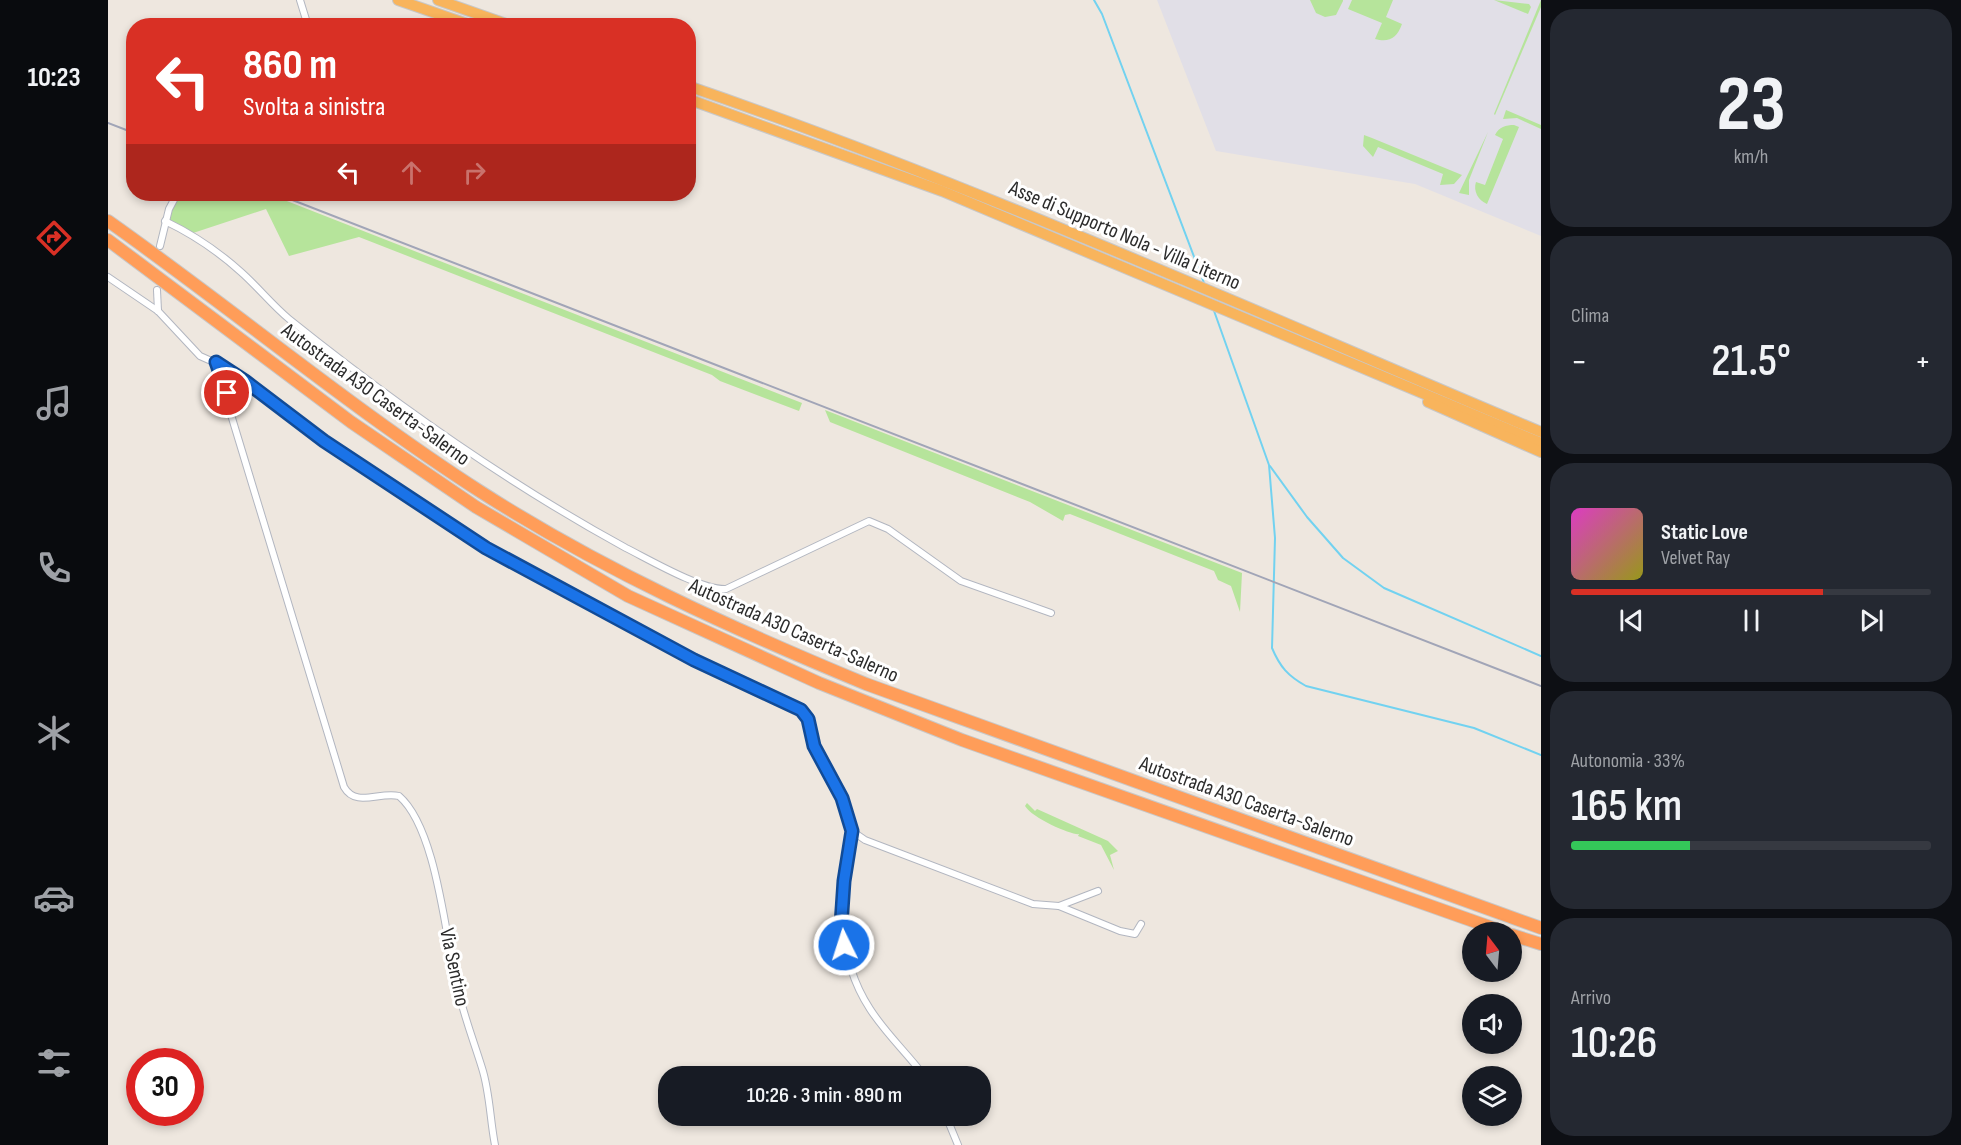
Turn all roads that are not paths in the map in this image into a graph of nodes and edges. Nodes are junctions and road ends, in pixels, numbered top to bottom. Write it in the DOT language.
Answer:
graph roads {
  1 [pos="300,0"];
  2 [pos="398,0"];
  3 [pos="438,0"];
  4 [pos="306,18"];
  5 [pos="450,18"];
  6 [pos="489,18"];
  7 [pos="696,89"];
  8 [pos="696,102"];
  9 [pos="174,201"];
  10 [pos="108,221"];
  11 [pos="165,221"];
  12 [pos="108,240"];
  13 [pos="160,246"];
  14 [pos="108,277"];
  15 [pos="157,290"];
  16 [pos="158,311"];
  17 [pos="216,362"];
  18 [pos="1367,369"];
  19 [pos="1541,432"];
  20 [pos="1541,443"];
  21 [pos="1541,452"];
  22 [pos="1051,613"];
  23 [pos="852,831"];
  24 [pos="1098,891"];
  25 [pos="1059,906"];
  26 [pos="1476,922"];
  27 [pos="1141,924"];
  28 [pos="1541,928"];
  29 [pos="1522,937"];
  30 [pos="1541,944"];
  31 [pos="916,1066"];
  32 [pos="950,1126"];
  33 [pos="495,1145"];
  34 [pos="958,1145"];
  1 -- 4 [label="street"];
  2 -- 5 [label="highway"];
  3 -- 6 [label="highway"];
  7 -- 19 [label="highway, Asse di Supporto Nola - Villa Literno"];
  8 -- 18 [label="highway, Asse di Supporto Nola - Villa Literno"];
  9 -- 11 [label="street"];
  10 -- 28 [label="highway, Autostrada A30 Caserta-Salerno"];
  11 -- 13 [label="street"];
  11 -- 22 [label="street"];
  12 -- 26 [label="highway, Autostrada A30 Caserta-Salerno"];
  14 -- 16 [label="street"];
  15 -- 16 [label="street"];
  16 -- 17 [label="street"];
  17 -- 23 [label="street"];
  17 -- 33 [label="street, Via Sentino"];
  18 -- 20 [label="highway, Asse di Supporto Nola - Villa Literno"];
  18 -- 21 [label="highway"];
  23 -- 25 [label="street"];
  23 -- 31 [label="street"];
  24 -- 25 [label="street"];
  25 -- 27 [label="street"];
  29 -- 30 [label="highway"];
  32 -- 34 [label="street"];
}
